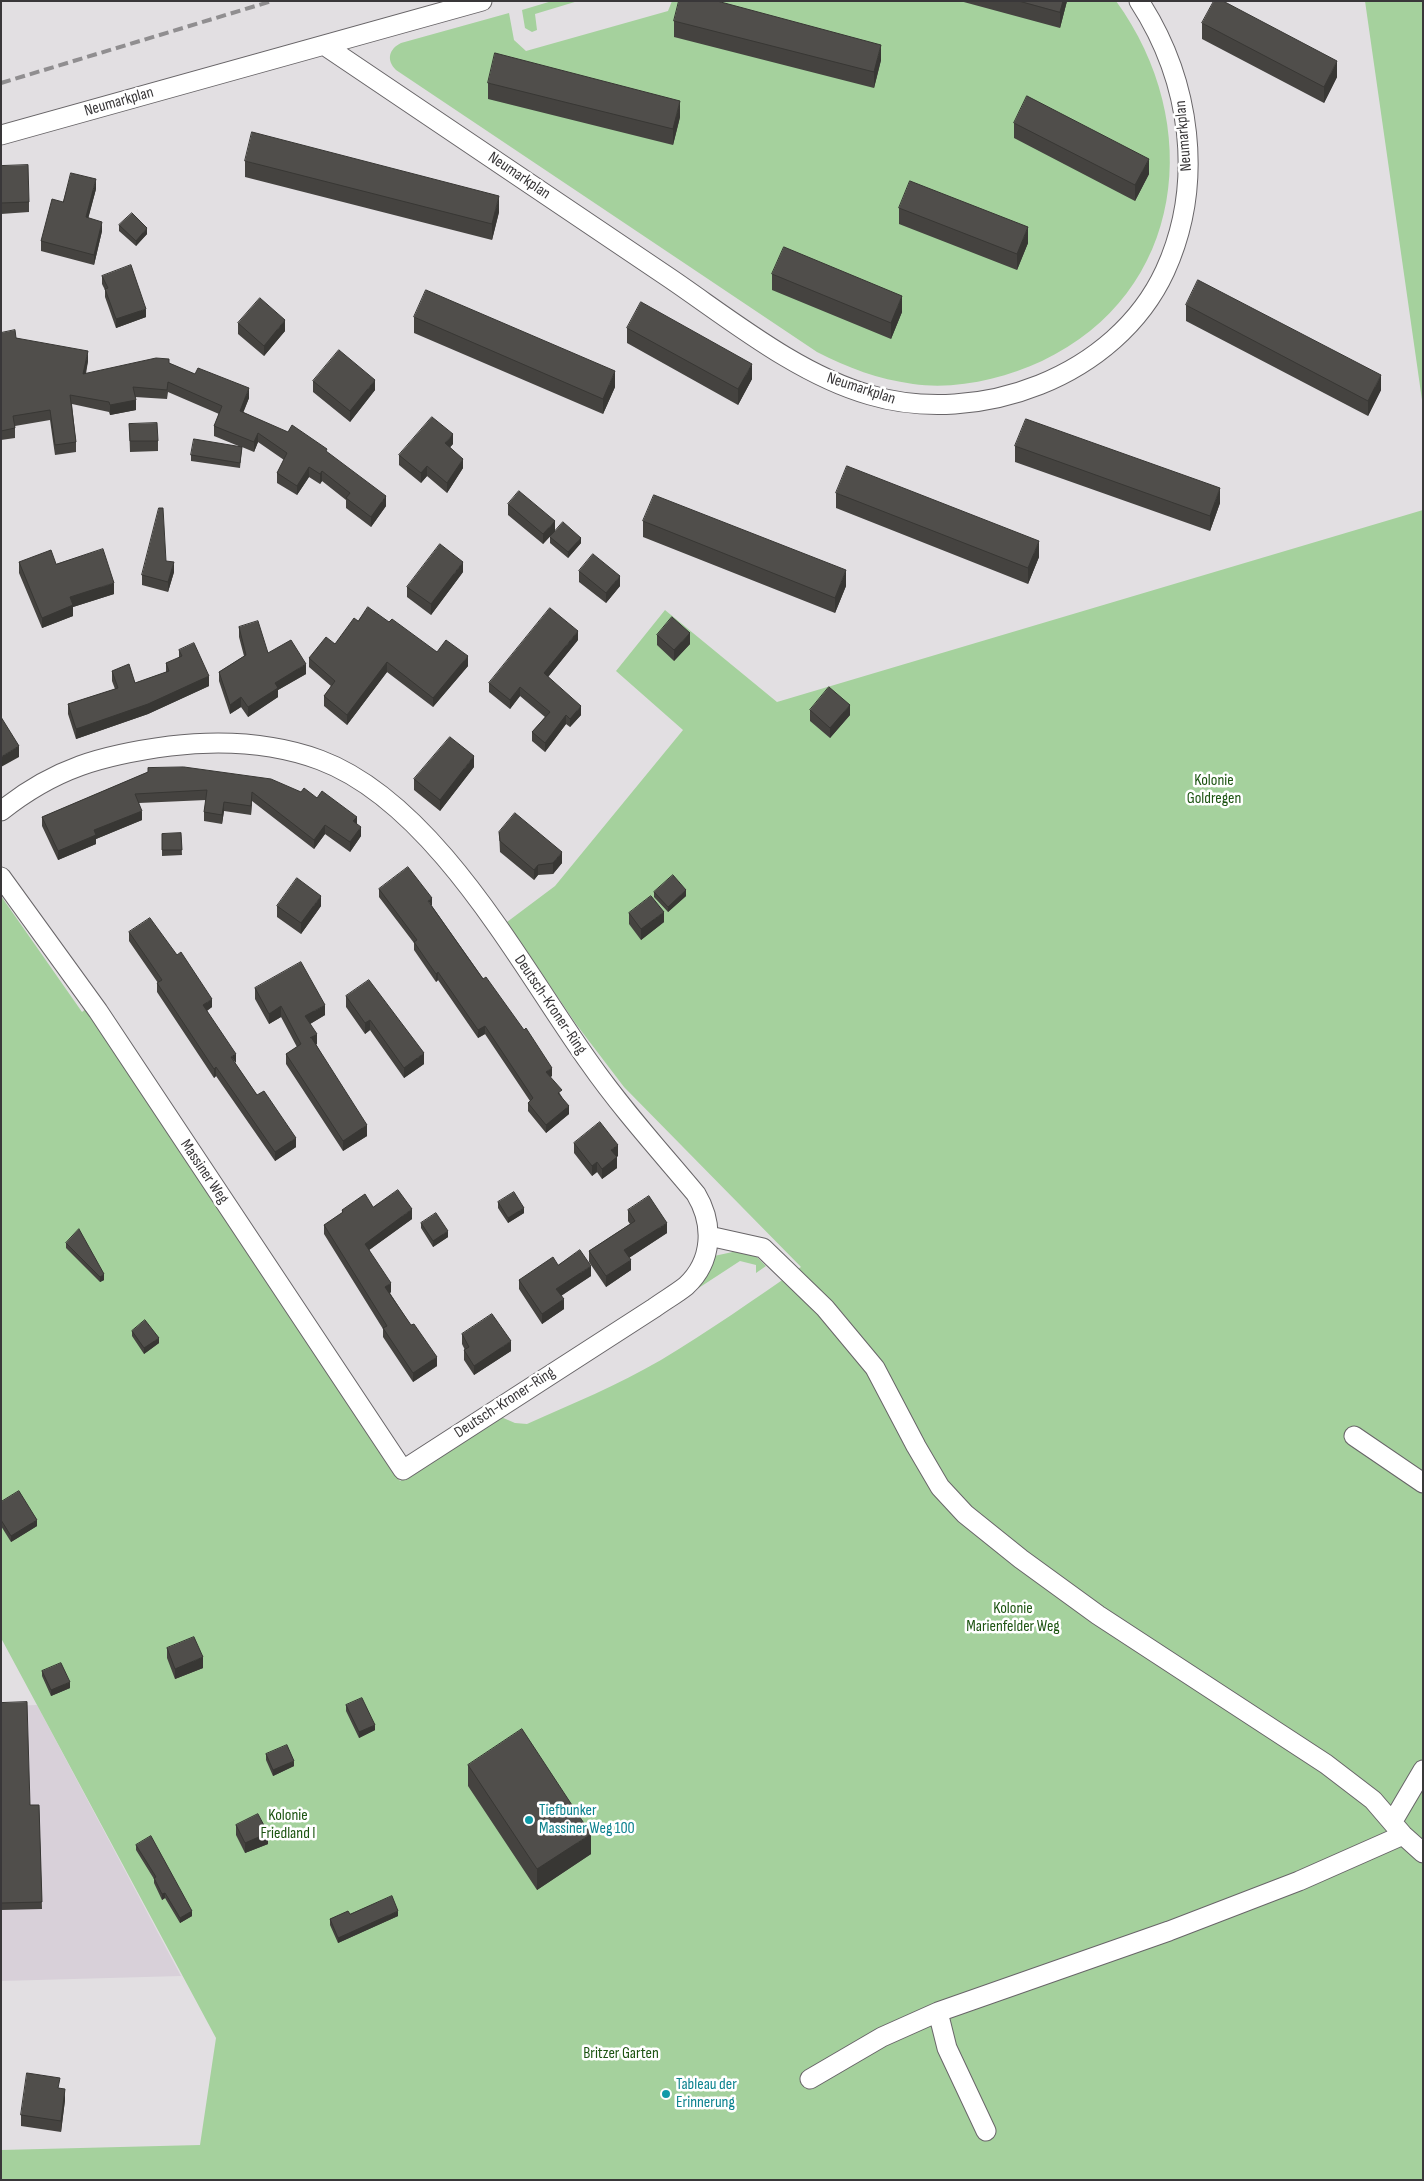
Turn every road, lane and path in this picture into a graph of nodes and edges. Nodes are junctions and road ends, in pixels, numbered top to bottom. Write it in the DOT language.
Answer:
graph roads {
  1 [pos="482,1"];
  2 [pos="1139,1"];
  3 [pos="324,45"];
  4 [pos="1,135"];
  5 [pos="1,812"];
  6 [pos="1,877"];
  7 [pos="709,1236"];
  8 [pos="1354,1436"];
  9 [pos="402,1470"];
  10 [pos="1423,1483"];
  11 [pos="1423,1770"];
  12 [pos="1398,1828"];
  13 [pos="1423,1853"];
  14 [pos="938,2012"];
  15 [pos="810,2079"];
  16 [pos="986,2131"];
  1 -- 3 [label="street, Neumarkplan"];
  2 -- 3 [label="street, Neumarkplan"];
  3 -- 4 [label="street, Neumarkplan"];
  5 -- 7 [label="street, Deutsch-Kroner-Ring"];
  6 -- 9 [label="street, Massiner Weg"];
  7 -- 9 [label="street, Deutsch-Kroner-Ring"];
  7 -- 12 [label="street"];
  8 -- 10 [label="street"];
  11 -- 12 [label="street"];
  12 -- 13 [label="street"];
  12 -- 14 [label="street"];
  14 -- 15 [label="street"];
  14 -- 16 [label="street"];
}
